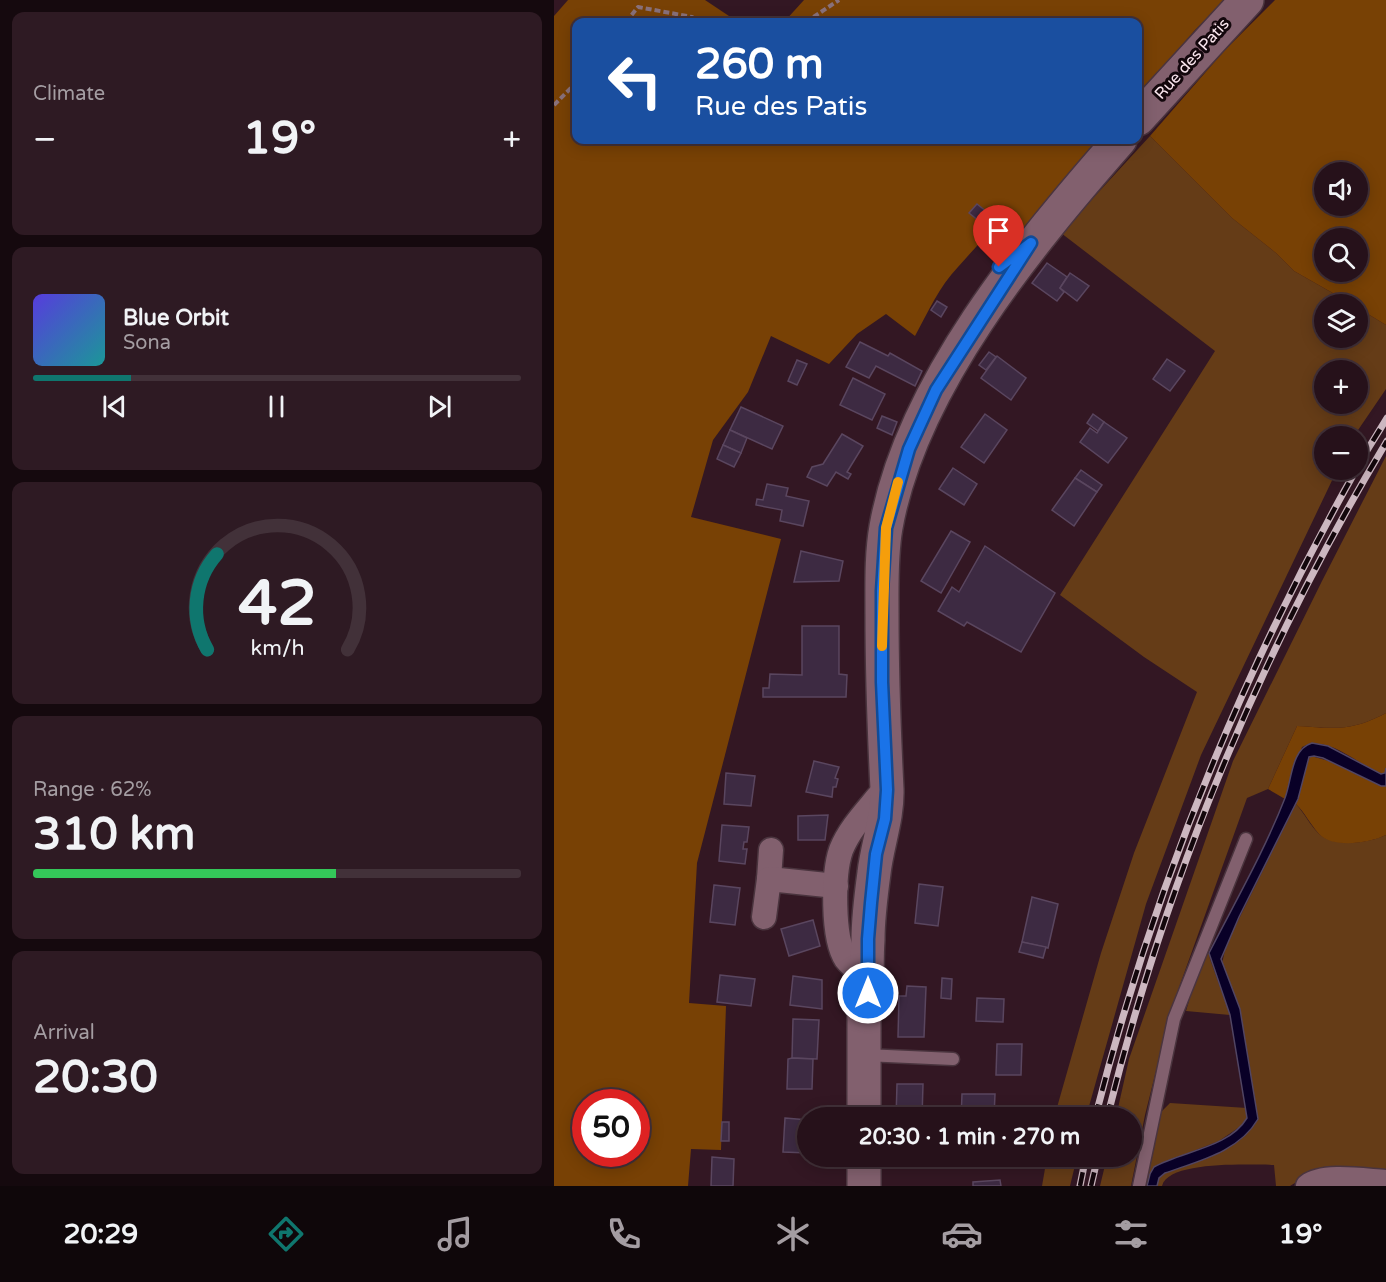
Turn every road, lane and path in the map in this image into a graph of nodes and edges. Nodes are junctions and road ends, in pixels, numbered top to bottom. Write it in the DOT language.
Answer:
graph roads {
  1 [pos="839,0"];
  2 [pos="1247,0"];
  3 [pos="629,18"];
  4 [pos="694,18"];
  5 [pos="812,18"];
  6 [pos="572,87"];
  7 [pos="554,105"];
  8 [pos="1142,115"];
  9 [pos="1117,144"];
  10 [pos="884,756"];
  11 [pos="878,797"];
  12 [pos="1246,839"];
  13 [pos="772,850"];
  14 [pos="769,879"];
  15 [pos="836,886"];
  16 [pos="764,917"];
  17 [pos="856,969"];
  18 [pos="864,1016"];
  19 [pos="864,1055"];
  20 [pos="953,1059"];
  21 [pos="864,1107"];
  22 [pos="864,1167"];
  23 [pos="1386,1182"];
  24 [pos="864,1186"];
  25 [pos="1139,1186"];
  26 [pos="1308,1186"];
  1 -- 5 [label="path"];
  2 -- 8 [label="main road, Rue des Patis"];
  3 -- 4 [label="path"];
  6 -- 7 [label="path"];
  9 -- 10 [label="main road"];
  10 -- 11 [label="main road"];
  10 -- 18 [label="main road"];
  11 -- 15 [label="street"];
  11 -- 17 [label="main road"];
  12 -- 25 [label="lane"];
  13 -- 14 [label="street"];
  14 -- 15 [label="street"];
  14 -- 16 [label="street"];
  15 -- 17 [label="street"];
  17 -- 18 [label="main road"];
  18 -- 19 [label="main road"];
  19 -- 20 [label="lane"];
  19 -- 21 [label="main road"];
  22 -- 24 [label="main road"];
  23 -- 26 [label="street"];
}
